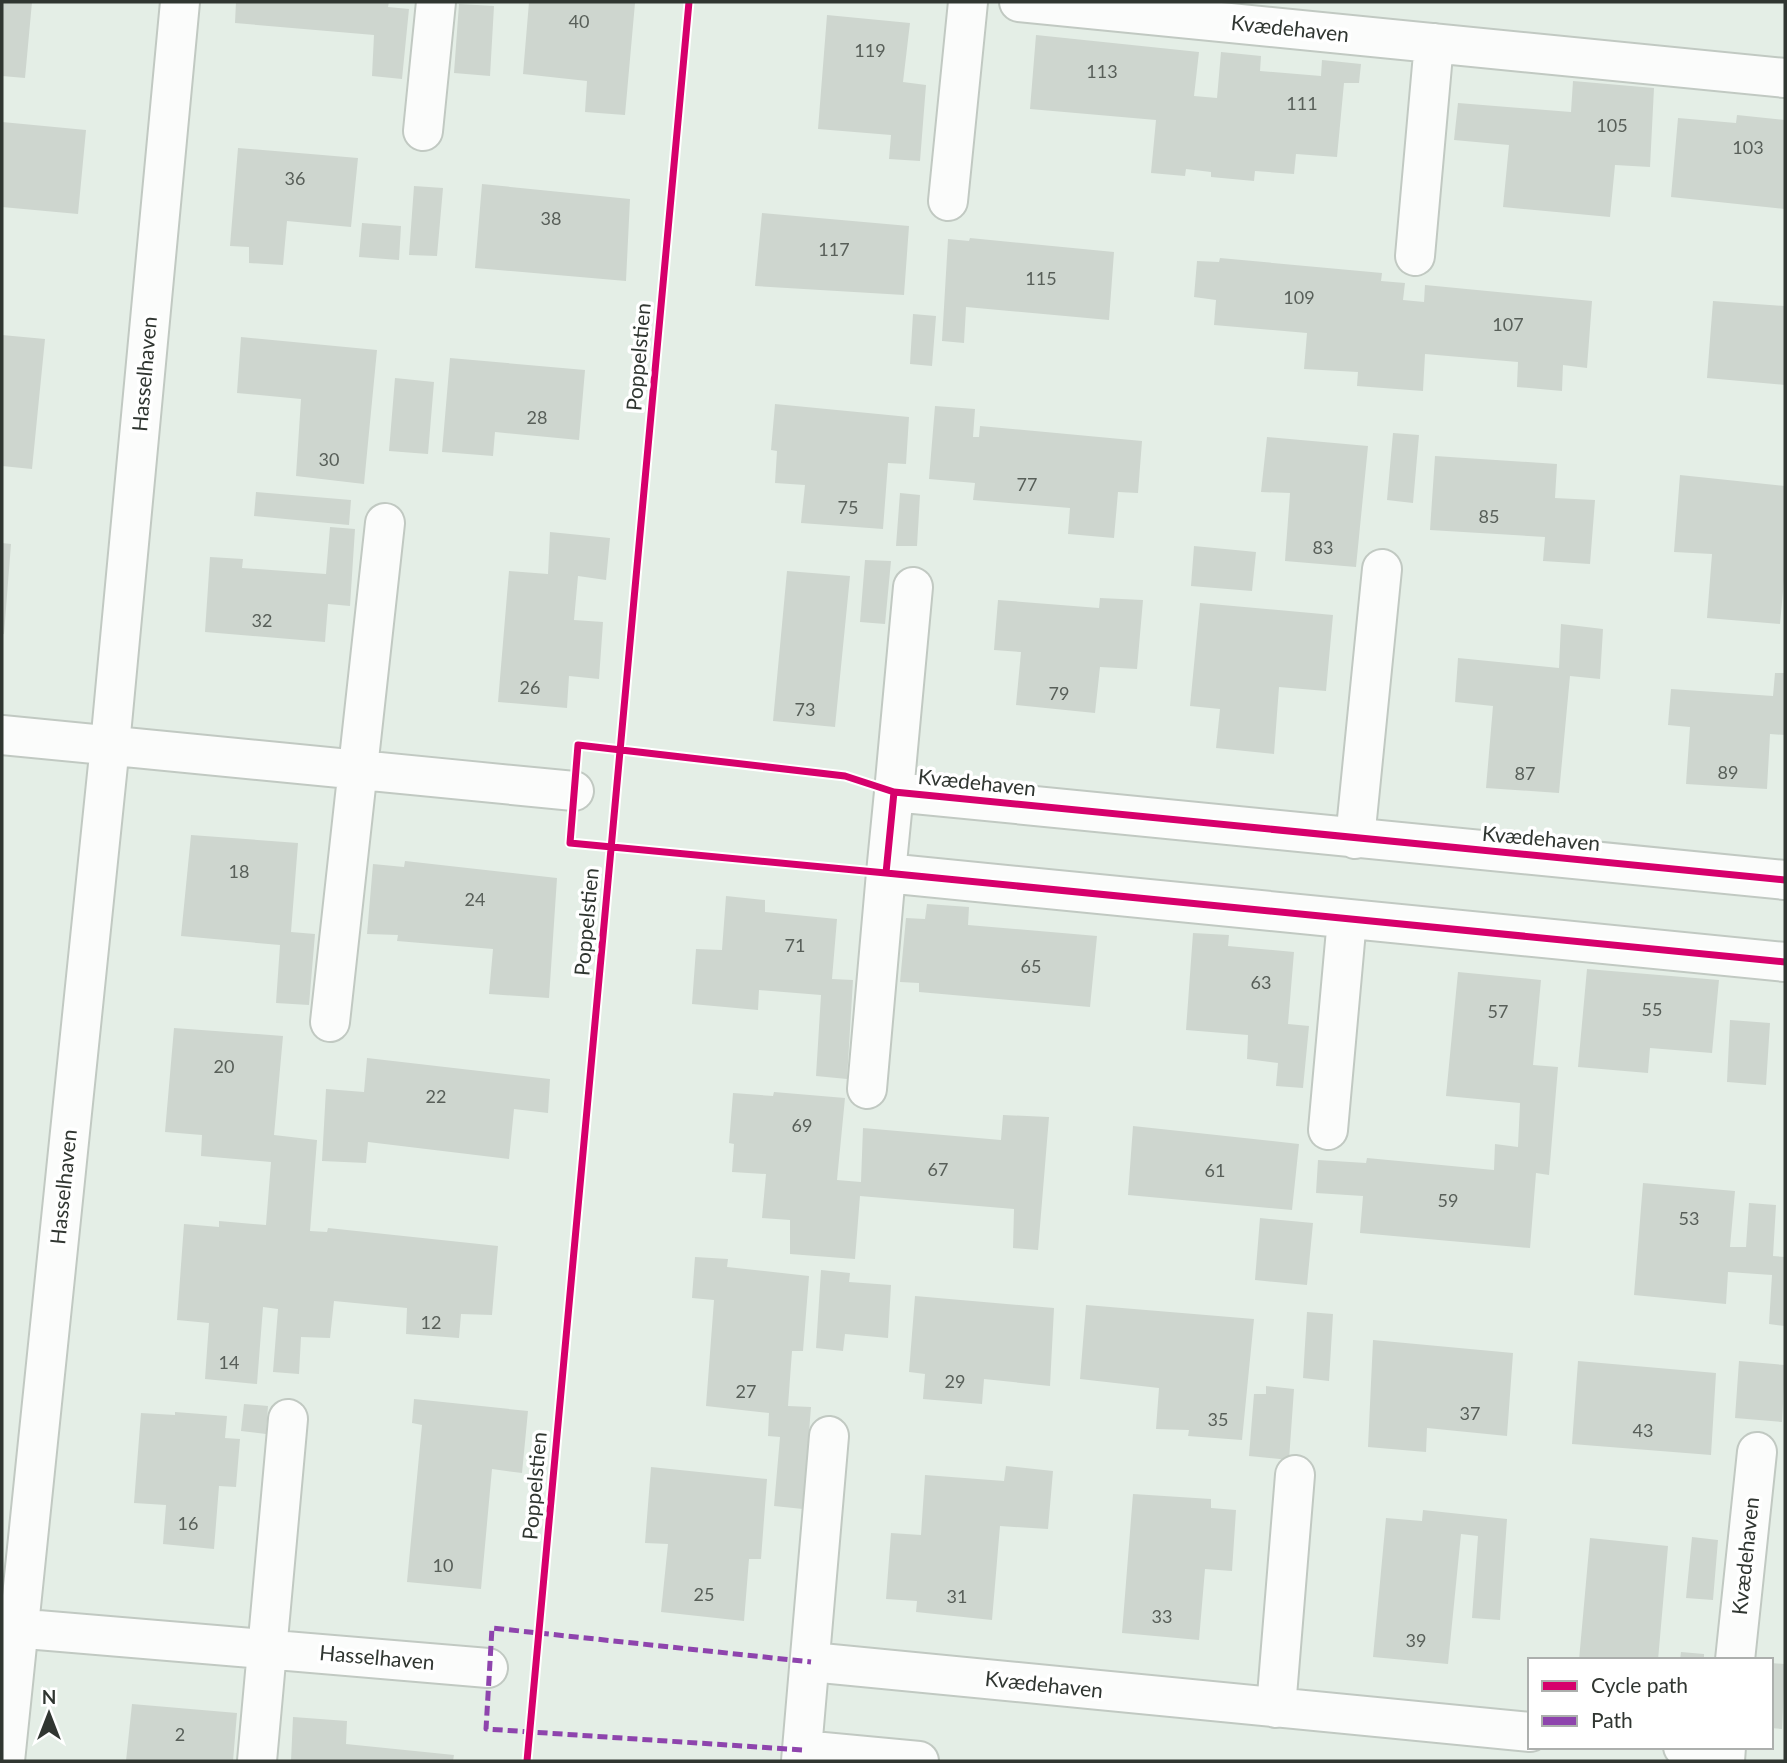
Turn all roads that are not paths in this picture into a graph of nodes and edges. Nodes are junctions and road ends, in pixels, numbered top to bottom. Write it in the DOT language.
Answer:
graph roads {
  1 [pos="180,2"];
  2 [pos="436,2"];
  3 [pos="968,2"];
  4 [pos="1019,2"];
  5 [pos="1434,43"];
  6 [pos="1785,78"];
  7 [pos="423,131"];
  8 [pos="948,201"];
  9 [pos="1415,257"];
  10 [pos="385,523"];
  11 [pos="1382,569"];
  12 [pos="913,587"];
  13 [pos="2,735"];
  14 [pos="110,745"];
  15 [pos="358,770"];
  16 [pos="573,791"];
  17 [pos="894,792"];
  18 [pos="1355,839"];
  19 [pos="886,873"];
  20 [pos="1785,880"];
  21 [pos="1347,919"];
  22 [pos="1785,961"];
  23 [pos="330,1022"];
  24 [pos="867,1089"];
  25 [pos="1328,1130"];
  26 [pos="288,1419"];
  27 [pos="829,1436"];
  28 [pos="1757,1452"];
  29 [pos="1295,1475"];
  30 [pos="10,1628"];
  31 [pos="267,1649"];
  32 [pos="1735,1658"];
  33 [pos="811,1662"];
  34 [pos="488,1668"];
  35 [pos="1276,1708"];
  36 [pos="1528,1732"];
  37 [pos="801,1756"];
  38 [pos="5,1761"];
  39 [pos="257,1761"];
  40 [pos="919,1761"];
  1 -- 14 [label="street, Hasselhaven"];
  2 -- 7 [label="street"];
  3 -- 8 [label="street"];
  4 -- 5 [label="street, Kvædehaven"];
  5 -- 6 [label="street, Kvædehaven"];
  5 -- 9 [label="street"];
  10 -- 15 [label="street"];
  11 -- 18 [label="street"];
  12 -- 17 [label="street, Kvædehaven"];
  13 -- 14 [label="street"];
  14 -- 15 [label="street"];
  14 -- 30 [label="street, Hasselhaven"];
  15 -- 16 [label="street"];
  15 -- 23 [label="street"];
  17 -- 18 [label="street, Kvædehaven"];
  17 -- 19 [label="street, Kvædehaven"];
  18 -- 20 [label="street, Kvædehaven"];
  19 -- 21 [label="street"];
  19 -- 24 [label="street, Kvædehaven"];
  21 -- 22 [label="street"];
  21 -- 25 [label="street"];
  26 -- 31 [label="street"];
  27 -- 33 [label="street"];
  28 -- 32 [label="street, Kvædehaven"];
  29 -- 35 [label="street"];
  30 -- 31 [label="street, Hasselhaven"];
  30 -- 38 [label="street, Hasselhaven"];
  31 -- 34 [label="street, Hasselhaven"];
  31 -- 39 [label="street"];
  33 -- 35 [label="street, Kvædehaven"];
  33 -- 37 [label="street"];
  35 -- 36 [label="street, Kvædehaven"];
  37 -- 40 [label="street"];
}
